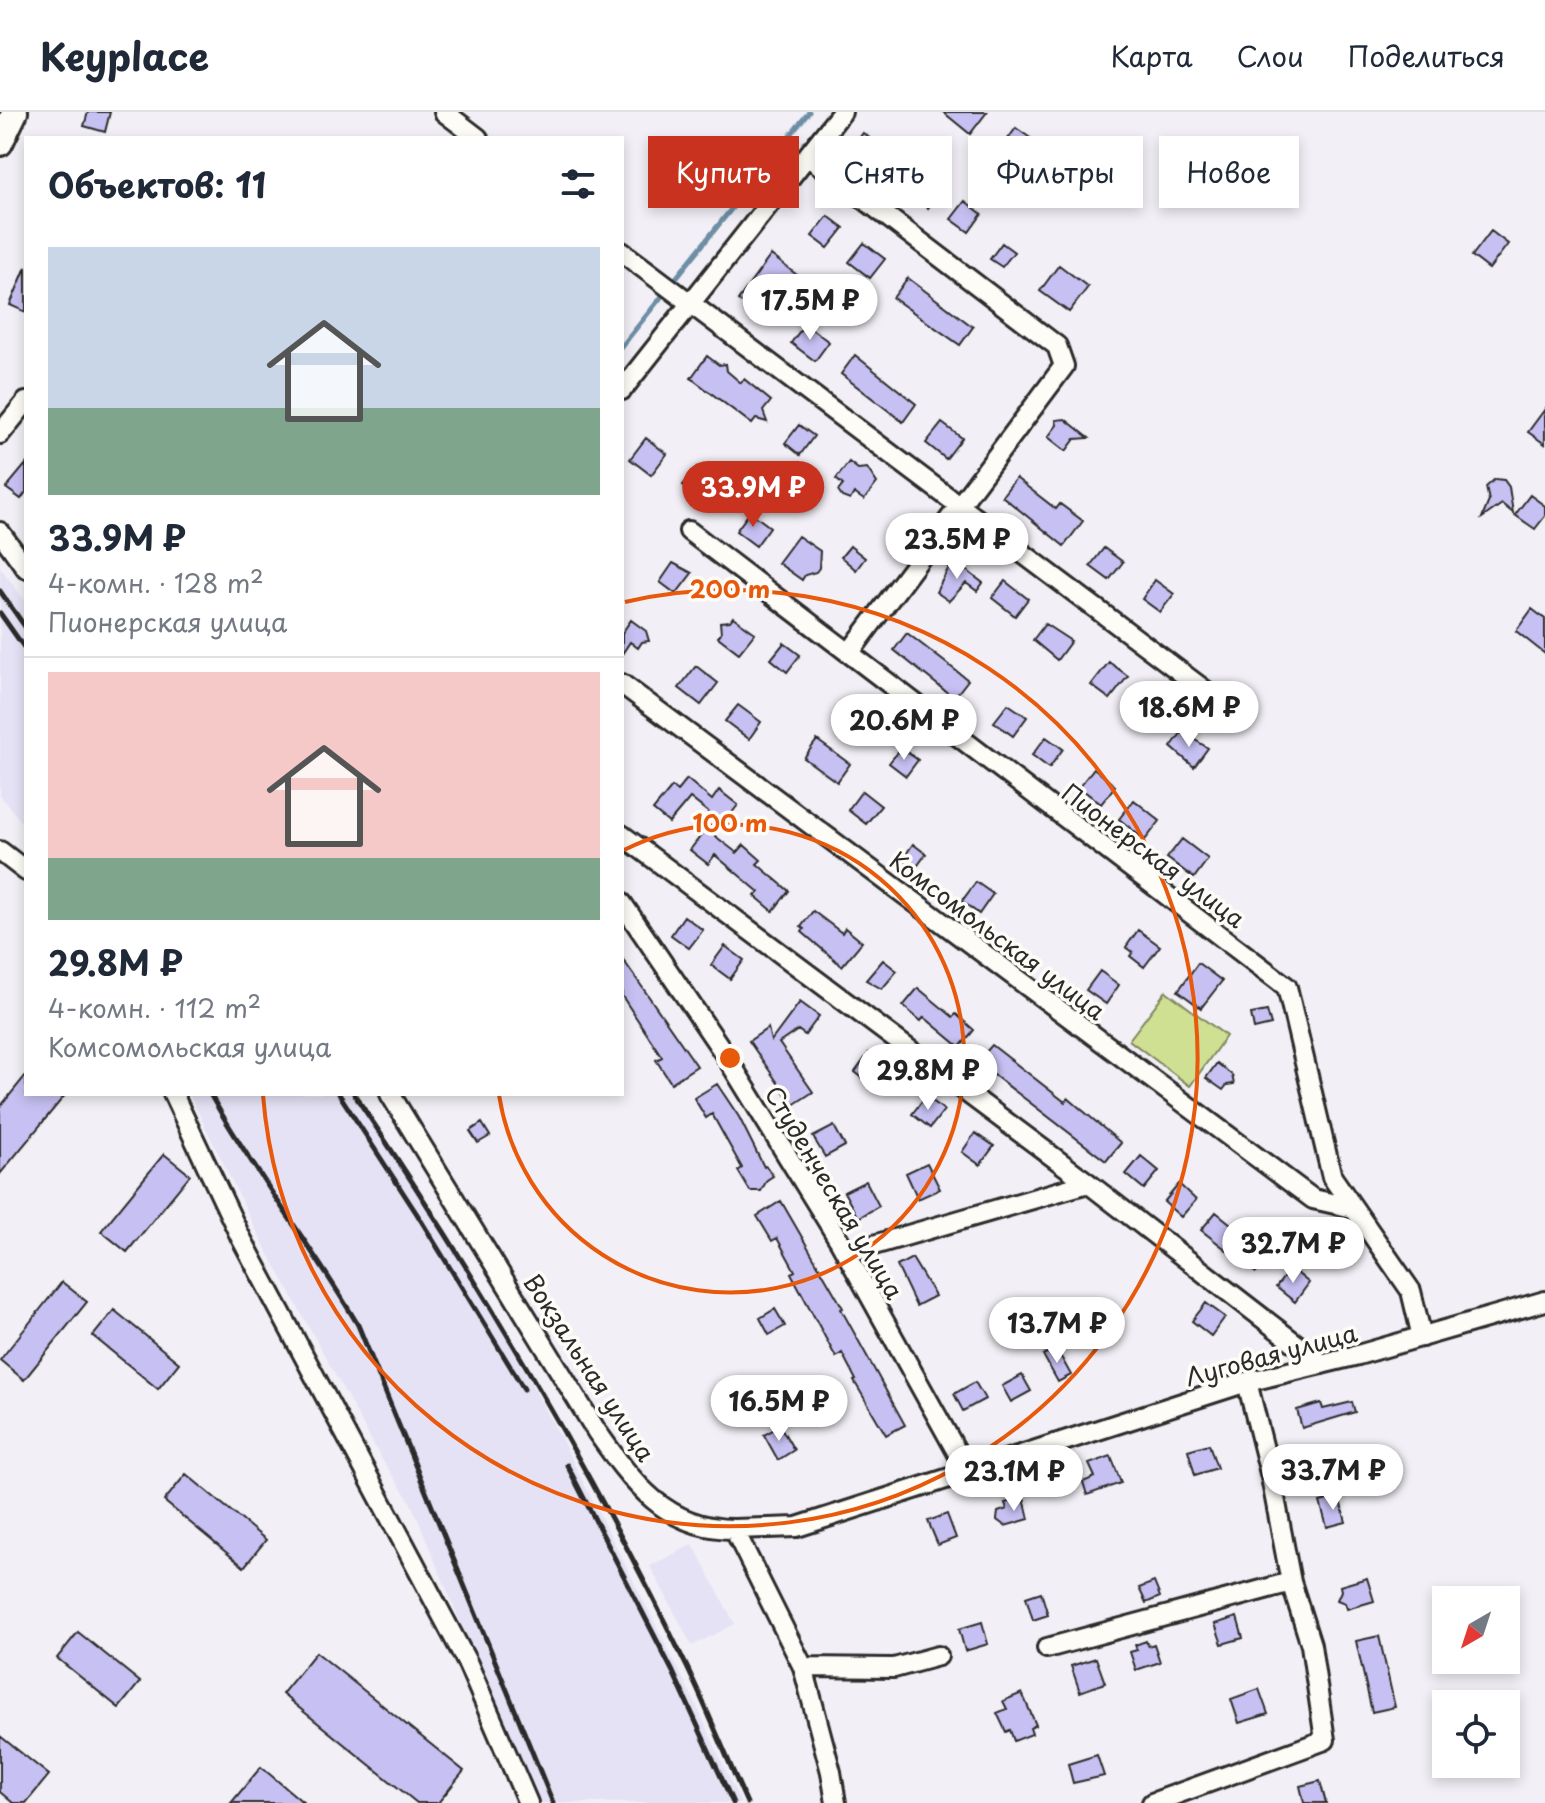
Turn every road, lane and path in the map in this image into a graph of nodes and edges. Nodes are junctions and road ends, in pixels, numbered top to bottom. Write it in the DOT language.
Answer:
graph roads {
  1 [pos="15,112"];
  2 [pos="444,112"];
  3 [pos="842,112"];
  4 [pos="475,136"];
  5 [pos="0,143"];
  6 [pos="809,157"];
  7 [pos="624,257"];
  8 [pos="685,300"];
  9 [pos="624,387"];
  10 [pos="24,404"];
  11 [pos="0,434"];
  12 [pos="959,506"];
  13 [pos="689,531"];
  14 [pos="0,532"];
  15 [pos="24,565"];
  16 [pos="850,652"];
  17 [pos="624,685"];
  18 [pos="1223,704"];
  19 [pos="624,836"];
  20 [pos="0,851"];
  21 [pos="24,869"];
  22 [pos="624,906"];
  23 [pos="174,1096"];
  24 [pos="391,1096"];
  25 [pos="1088,1183"];
  26 [pos="1353,1208"];
  27 [pos="846,1253"];
  28 [pos="1545,1301"];
  29 [pos="1422,1337"];
  30 [pos="1322,1364"];
  31 [pos="1247,1382"];
  32 [pos="968,1472"];
  33 [pos="734,1529"];
  34 [pos="1291,1582"];
  35 [pos="1047,1648"];
  36 [pos="938,1656"];
  37 [pos="803,1667"];
  38 [pos="528,1803"];
  39 [pos="836,1803"];
  40 [pos="1152,1803"];
  1 -- 5 [label="main road"];
  2 -- 4 [label="street"];
  3 -- 6 [label="street"];
  6 -- 8 [label="street"];
  6 -- 12 [label="street"];
  7 -- 8 [label="street"];
  8 -- 9 [label="street"];
  8 -- 12 [label="street"];
  10 -- 11 [label="street"];
  12 -- 16 [label="street"];
  12 -- 18 [label="street"];
  13 -- 16 [label="street, Пионерская улица"];
  14 -- 15 [label="street"];
  16 -- 26 [label="street, Пионерская улица"];
  17 -- 26 [label="street, Комсомольская улица"];
  19 -- 25 [label="street"];
  20 -- 21 [label="street"];
  22 -- 27 [label="street, Студенческая улица"];
  23 -- 38 [label="street"];
  24 -- 33 [label="street, Вокзальная улица"];
  25 -- 27 [label="street"];
  25 -- 30 [label="street"];
  26 -- 29 [label="street, Пионерская улица"];
  27 -- 32 [label="street, Студенческая улица"];
  28 -- 29 [label="street, Луговая улица"];
  29 -- 30 [label="street, Луговая улица"];
  30 -- 31 [label="street, Луговая улица"];
  31 -- 32 [label="street, Луговая улица"];
  31 -- 34 [label="street"];
  32 -- 33 [label="street, Луговая улица"];
  33 -- 37 [label="street"];
  34 -- 35 [label="street"];
  34 -- 40 [label="street"];
  36 -- 37 [label="street"];
  37 -- 39 [label="street"];
}
